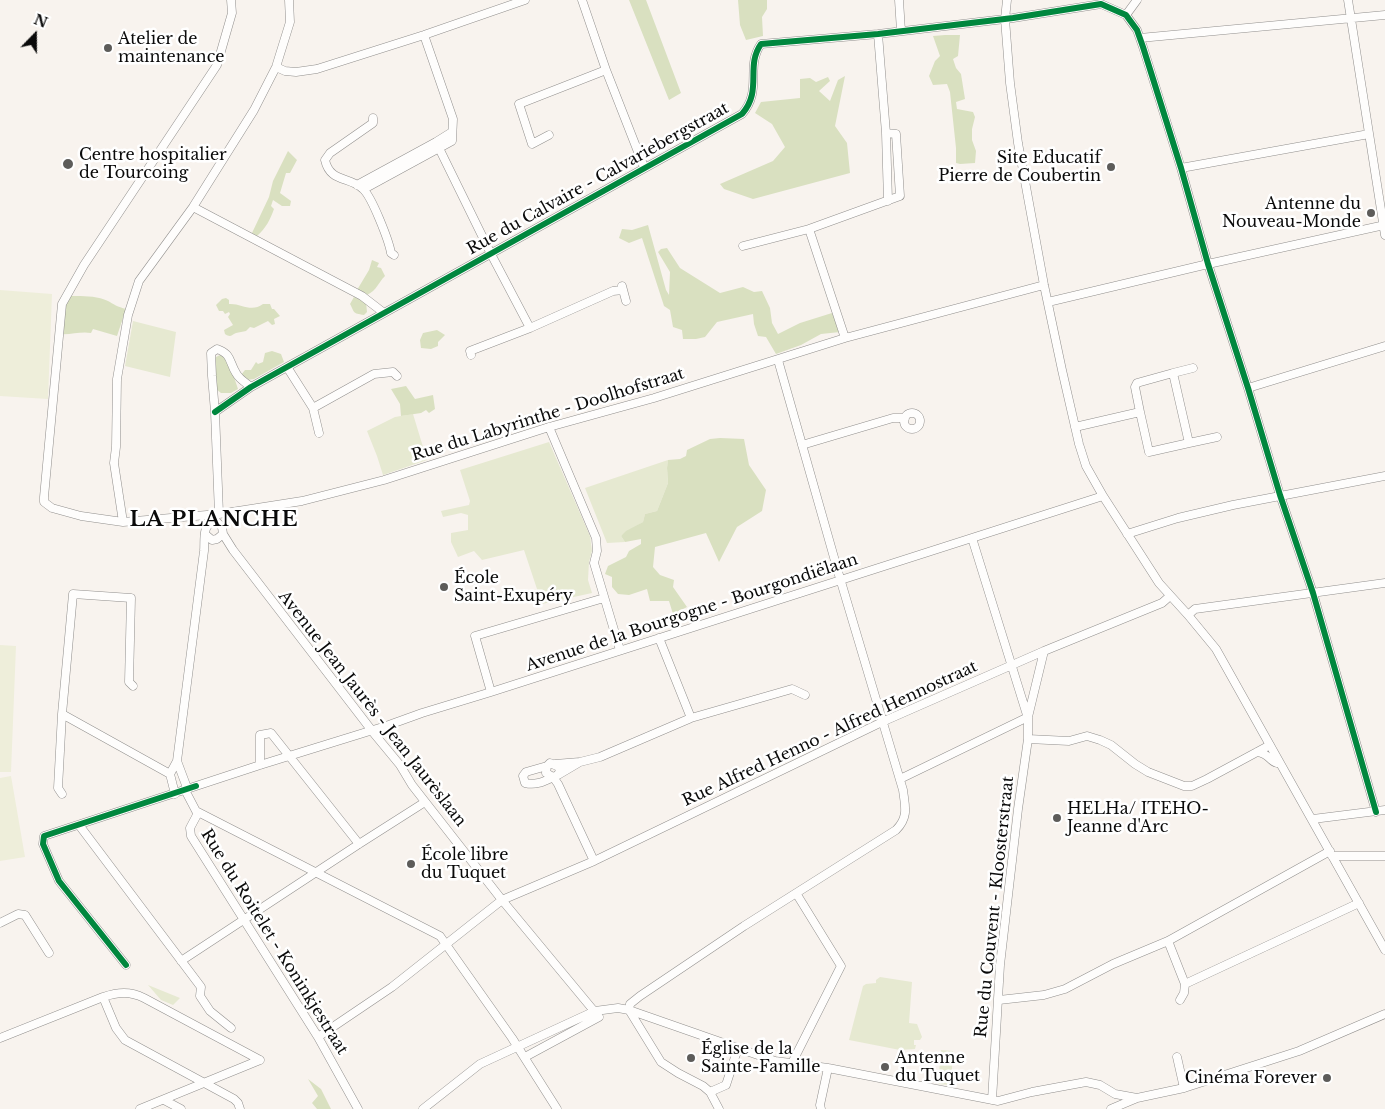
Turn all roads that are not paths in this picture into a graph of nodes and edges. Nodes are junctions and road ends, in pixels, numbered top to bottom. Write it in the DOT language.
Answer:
graph roads {
  1 [pos="231,0"];
  2 [pos="289,0"];
  3 [pos="525,0"];
  4 [pos="582,0"];
  5 [pos="899,0"];
  6 [pos="1007,0"];
  7 [pos="1137,0"];
  8 [pos="1348,0"];
  9 [pos="1126,15"];
  10 [pos="1385,15"];
  11 [pos="1350,17"];
  12 [pos="1005,19"];
  13 [pos="901,31"];
  14 [pos="878,34"];
  15 [pos="424,35"];
  16 [pos="1140,38"];
  17 [pos="276,67"];
  18 [pos="606,70"];
  19 [pos="373,118"];
  20 [pos="886,133"];
  21 [pos="1370,134"];
  22 [pos="549,135"];
  23 [pos="437,146"];
  24 [pos="644,167"];
  25 [pos="1181,168"];
  26 [pos="360,187"];
  27 [pos="888,201"];
  28 [pos="193,207"];
  29 [pos="1384,225"];
  30 [pos="809,228"];
  31 [pos="1385,235"];
  32 [pos="743,246"];
  33 [pos="491,254"];
  34 [pos="394,255"];
  35 [pos="1208,264"];
  36 [pos="1044,285"];
  37 [pos="626,301"];
  38 [pos="1048,302"];
  39 [pos="384,313"];
  40 [pos="530,328"];
  41 [pos="845,338"];
  42 [pos="1385,346"];
  43 [pos="471,355"];
  44 [pos="778,360"];
  45 [pos="287,367"];
  46 [pos="1193,368"];
  47 [pos="1173,374"];
  48 [pos="397,376"];
  49 [pos="251,387"];
  50 [pos="1248,388"];
  51 [pos="313,408"];
  52 [pos="215,412"];
  53 [pos="1140,412"];
  54 [pos="905,418"];
  55 [pos="549,427"];
  56 [pos="1075,427"];
  57 [pos="319,433"];
  58 [pos="1217,437"];
  59 [pos="1190,443"];
  60 [pos="802,445"];
  61 [pos="1385,476"];
  62 [pos="1280,495"];
  63 [pos="1102,496"];
  64 [pos="216,516"];
  65 [pos="123,522"];
  66 [pos="222,534"];
  67 [pos="1127,534"];
  68 [pos="206,535"];
  69 [pos="972,538"];
  70 [pos="841,579"];
  71 [pos="1385,583"];
  72 [pos="1313,593"];
  73 [pos="1170,596"];
  74 [pos="604,598"];
  75 [pos="1188,615"];
  76 [pos="659,638"];
  77 [pos="620,650"];
  78 [pos="1044,650"];
  79 [pos="1012,664"];
  80 [pos="133,686"];
  81 [pos="491,692"];
  82 [pos="805,695"];
  83 [pos="62,714"];
  84 [pos="1028,717"];
  85 [pos="691,718"];
  86 [pos="882,722"];
  87 [pos="371,731"];
  88 [pos="1028,739"];
  89 [pos="1270,745"];
  90 [pos="1257,752"];
  91 [pos="291,756"];
  92 [pos="177,761"];
  93 [pos="580,762"];
  94 [pos="1279,763"];
  95 [pos="260,765"];
  96 [pos="551,765"];
  97 [pos="170,774"];
  98 [pos="556,776"];
  99 [pos="900,779"];
  100 [pos="185,790"];
  101 [pos="62,794"];
  102 [pos="175,794"];
  103 [pos="425,802"];
  104 [pos="1385,810"];
  105 [pos="198,812"];
  106 [pos="1376,812"];
  107 [pos="1313,819"];
  108 [pos="79,825"];
  109 [pos="359,844"];
  110 [pos="1331,854"];
  111 [pos="1385,856"];
  112 [pos="594,861"];
  113 [pos="317,872"];
  114 [pos="796,892"];
  115 [pos="502,900"];
  116 [pos="1359,903"];
  117 [pos="245,920"];
  118 [pos="0,923"];
  119 [pos="1168,940"];
  120 [pos="447,944"];
  121 [pos="1385,950"];
  122 [pos="49,953"];
  123 [pos="181,961"];
  124 [pos="126,965"];
  125 [pos="1185,984"];
  126 [pos="103,997"];
  127 [pos="1000,1000"];
  128 [pos="1180,1000"];
  129 [pos="629,1010"];
  130 [pos="595,1011"];
  131 [pos="1385,1014"];
  132 [pos="231,1028"];
  133 [pos="318,1037"];
  134 [pos="0,1038"];
  135 [pos="518,1047"];
  136 [pos="738,1048"];
  137 [pos="525,1057"];
  138 [pos="1177,1057"];
  139 [pos="792,1063"];
  140 [pos="828,1068"];
  141 [pos="205,1084"];
  142 [pos="1184,1088"];
  143 [pos="710,1092"];
  144 [pos="1115,1094"];
  145 [pos="1137,1098"];
  146 [pos="164,1100"];
  147 [pos="996,1103"];
  148 [pos="1115,1108"];
  149 [pos="140,1109"];
  150 [pos="180,1109"];
  151 [pos="240,1109"];
  152 [pos="358,1109"];
  153 [pos="423,1109"];
  154 [pos="557,1109"];
  155 [pos="719,1109"];
  156 [pos="821,1109"];
  1 -- 65 [label="street, Rue du Labyrinthe - Doolhofstraat"];
  2 -- 17 [label="street"];
  3 -- 15 [label="street"];
  4 -- 18 [label="street"];
  5 -- 13 [label="street"];
  6 -- 12 [label="street"];
  7 -- 9 [label="street"];
  8 -- 11 [label="street"];
  9 -- 12 [label="street, Rue du Calvaire - Calvariebergstraat"];
  9 -- 16 [label="street"];
  10 -- 11 [label="street"];
  11 -- 16 [label="street"];
  11 -- 21 [label="street"];
  12 -- 13 [label="street, Rue du Calvaire - Calvariebergstraat"];
  12 -- 36 [label="street"];
  13 -- 14 [label="street, Rue du Calvaire - Calvariebergstraat"];
  14 -- 20 [label="street"];
  14 -- 24 [label="street, Rue du Calvaire - Calvariebergstraat"];
  15 -- 17 [label="street"];
  15 -- 23 [label="street"];
  16 -- 25 [label="street"];
  17 -- 28 [label="street"];
  18 -- 22 [label="street"];
  18 -- 24 [label="street"];
  19 -- 26 [label="street"];
  20 -- 27 [label="street"];
  20 -- 27 [label="street"];
  21 -- 25 [label="street"];
  21 -- 29 [label="street"];
  23 -- 26 [label="street"];
  23 -- 33 [label="street"];
  24 -- 33 [label="street, Rue du Calvaire - Calvariebergstraat"];
  25 -- 35 [label="street"];
  26 -- 34 [label="street"];
  27 -- 30 [label="street"];
  28 -- 39 [label="street"];
  28 -- 65 [label="street"];
  29 -- 31 [label="street"];
  29 -- 35 [label="street"];
  30 -- 32 [label="street"];
  30 -- 41 [label="street"];
  33 -- 39 [label="street, Rue du Calvaire - Calvariebergstraat"];
  33 -- 40 [label="street, Rue du Calvaire - Calvariebergstraat"];
  35 -- 38 [label="street"];
  35 -- 50 [label="street"];
  36 -- 38 [label="street"];
  36 -- 41 [label="street, Rue du Labyrinthe - Doolhofstraat"];
  37 -- 40 [label="street"];
  38 -- 56 [label="street"];
  39 -- 45 [label="street, Rue du Calvaire - Calvariebergstraat"];
  40 -- 43 [label="street"];
  41 -- 44 [label="street, Rue du Labyrinthe - Doolhofstraat"];
  42 -- 50 [label="street"];
  44 -- 55 [label="street, Rue du Labyrinthe - Doolhofstraat"];
  44 -- 60 [label="street"];
  45 -- 49 [label="street, Rue du Calvaire - Calvariebergstraat"];
  45 -- 51 [label="street"];
  46 -- 47 [label="street"];
  47 -- 53 [label="street"];
  47 -- 59 [label="street"];
  48 -- 51 [label="street"];
  49 -- 52 [label="street, Rue du Calvaire - Calvariebergstraat"];
  49 -- 52 [label="street"];
  50 -- 62 [label="street"];
  51 -- 57 [label="street"];
  52 -- 64 [label="street"];
  53 -- 56 [label="street"];
  53 -- 59 [label="street"];
  54 -- 60 [label="street"];
  55 -- 64 [label="street, Rue du Labyrinthe - Doolhofstraat"];
  55 -- 74 [label="street"];
  56 -- 63 [label="street"];
  58 -- 59 [label="street"];
  60 -- 70 [label="street"];
  61 -- 62 [label="street"];
  62 -- 67 [label="street"];
  62 -- 72 [label="street"];
  63 -- 67 [label="street"];
  63 -- 69 [label="street, Avenue de la Bourgogne - Bourgondiëlaan"];
  64 -- 65 [label="street, Rue du Labyrinthe - Doolhofstraat"];
  64 -- 66 [label="street"];
  64 -- 68 [label="street, Rue du Roitelet - Koninkjestraat"];
  66 -- 68 [label="street"];
  66 -- 87 [label="street, Avenue Jean Jaurès - Jean Jaurèslaan"];
  67 -- 73 [label="street"];
  68 -- 92 [label="street, Rue du Roitelet - Koninkjestraat"];
  69 -- 70 [label="street, Avenue de la Bourgogne - Bourgondiëlaan"];
  69 -- 79 [label="street, Rue du Couvent - Kloosterstraat"];
  70 -- 76 [label="street, Avenue de la Bourgogne - Bourgondiëlaan"];
  70 -- 86 [label="street"];
  71 -- 72 [label="street"];
  72 -- 75 [label="street"];
  72 -- 106 [label="street"];
  73 -- 75 [label="street"];
  73 -- 78 [label="street, Rue Alfred Henno - Alfred Hennostraat"];
  74 -- 77 [label="street"];
  74 -- 81 [label="street"];
  75 -- 89 [label="street"];
  76 -- 77 [label="street, Avenue de la Bourgogne - Bourgondiëlaan"];
  76 -- 85 [label="street"];
  77 -- 81 [label="street, Avenue de la Bourgogne - Bourgondiëlaan"];
  78 -- 79 [label="street, Rue Alfred Henno - Alfred Hennostraat"];
  78 -- 84 [label="street, Rue du Couvent - Kloosterstraat"];
  79 -- 84 [label="street, Rue du Couvent - Kloosterstraat"];
  79 -- 86 [label="street, Rue Alfred Henno - Alfred Hennostraat"];
  80 -- 83 [label="street"];
  81 -- 87 [label="street, Avenue de la Bourgogne - Bourgondiëlaan"];
  82 -- 85 [label="street"];
  83 -- 97 [label="street"];
  83 -- 101 [label="street"];
  84 -- 88 [label="street, Rue du Couvent - Kloosterstraat"];
  84 -- 99 [label="street"];
  85 -- 93 [label="street"];
  86 -- 99 [label="street"];
  86 -- 112 [label="street, Rue Alfred Henno - Alfred Hennostraat"];
  87 -- 91 [label="street, Avenue de la Bourgogne - Bourgondiëlaan"];
  87 -- 103 [label="street, Avenue Jean Jaurès - Jean Jaurèslaan"];
  88 -- 90 [label="street"];
  88 -- 127 [label="street, Rue du Couvent - Kloosterstraat"];
  89 -- 90 [label="street"];
  89 -- 94 [label="street"];
  90 -- 94 [label="street"];
  91 -- 95 [label="street, Avenue de la Bourgogne - Bourgondiëlaan"];
  91 -- 95 [label="street"];
  91 -- 109 [label="street"];
  92 -- 97 [label="street, Rue du Roitelet - Koninkjestraat"];
  92 -- 100 [label="street, Rue du Roitelet - Koninkjestraat"];
  93 -- 96 [label="street"];
  93 -- 98 [label="street"];
  94 -- 107 [label="street"];
  95 -- 100 [label="street, Avenue de la Bourgogne - Bourgondiëlaan"];
  96 -- 98 [label="street"];
  96 -- 98 [label="street"];
  96 -- 98 [label="street"];
  97 -- 102 [label="street"];
  98 -- 112 [label="street"];
  99 -- 114 [label="street"];
  100 -- 102 [label="street, Avenue de la Bourgogne - Bourgondiëlaan"];
  100 -- 105 [label="street, Rue du Roitelet - Koninkjestraat"];
  102 -- 108 [label="street, Avenue de la Bourgogne - Bourgondiëlaan"];
  103 -- 109 [label="street"];
  103 -- 115 [label="street, Avenue Jean Jaurès - Jean Jaurèslaan"];
  104 -- 106 [label="street"];
  105 -- 113 [label="street"];
  105 -- 117 [label="street, Rue du Roitelet - Koninkjestraat"];
  106 -- 107 [label="street"];
  107 -- 110 [label="street"];
  108 -- 123 [label="street"];
  108 -- 124 [label="street, Avenue de la Bourgogne - Bourgondiëlaan"];
  109 -- 113 [label="street"];
  110 -- 111 [label="street"];
  110 -- 116 [label="street"];
  110 -- 119 [label="street"];
  112 -- 115 [label="street, Rue Alfred Henno - Alfred Hennostraat"];
  113 -- 117 [label="street"];
  113 -- 120 [label="street"];
  114 -- 129 [label="street"];
  114 -- 139 [label="street"];
  115 -- 120 [label="street, Rue Alfred Henno - Alfred Hennostraat"];
  115 -- 130 [label="street, Avenue Jean Jaurès - Jean Jaurèslaan"];
  116 -- 121 [label="street"];
  116 -- 125 [label="street"];
  117 -- 123 [label="street"];
  117 -- 133 [label="street, Rue du Roitelet - Koninkjestraat"];
  118 -- 122 [label="street"];
  119 -- 125 [label="street"];
  119 -- 127 [label="street"];
  120 -- 133 [label="street, Rue Alfred Henno - Alfred Hennostraat"];
  120 -- 135 [label="street"];
  123 -- 132 [label="street"];
  125 -- 128 [label="street"];
  126 -- 134 [label="street"];
  126 -- 141 [label="street"];
  126 -- 141 [label="street"];
  127 -- 147 [label="street, Rue du Couvent - Kloosterstraat"];
  129 -- 130 [label="street"];
  129 -- 136 [label="street"];
  129 -- 143 [label="street"];
  130 -- 135 [label="street"];
  130 -- 137 [label="street"];
  131 -- 142 [label="street"];
  133 -- 152 [label="street, Rue du Roitelet - Koninkjestraat"];
  135 -- 137 [label="street"];
  135 -- 153 [label="street"];
  136 -- 139 [label="street"];
  136 -- 143 [label="street"];
  137 -- 154 [label="street"];
  138 -- 142 [label="street"];
  139 -- 140 [label="street"];
  140 -- 147 [label="street"];
  140 -- 156 [label="street"];
  141 -- 146 [label="street"];
  141 -- 151 [label="street"];
  142 -- 145 [label="street"];
  143 -- 155 [label="street"];
  144 -- 145 [label="street"];
  144 -- 147 [label="street"];
  144 -- 148 [label="street"];
  145 -- 148 [label="street"];
  146 -- 149 [label="street"];
  146 -- 150 [label="street"];
}
